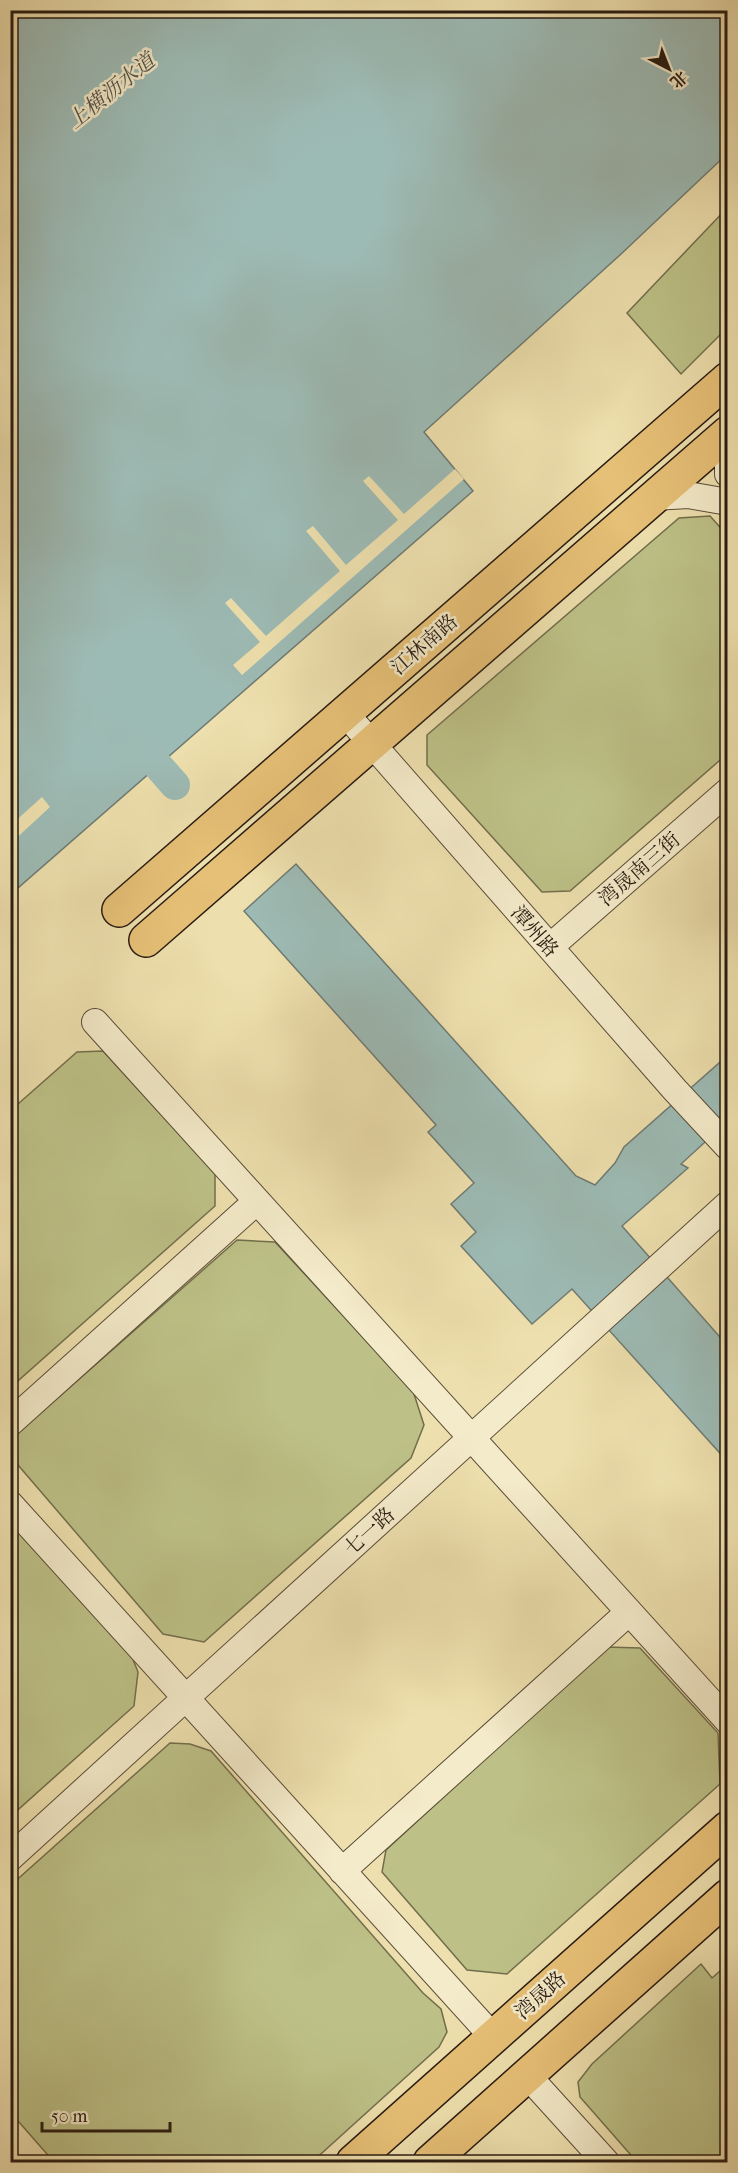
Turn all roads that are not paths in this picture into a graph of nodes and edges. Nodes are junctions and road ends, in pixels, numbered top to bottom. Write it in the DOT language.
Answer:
graph roads {
  1 [pos="728,379"];
  2 [pos="728,432"];
  3 [pos="728,454"];
  4 [pos="728,474"];
  5 [pos="654,497"];
  6 [pos="728,502"];
  7 [pos="345,713"];
  8 [pos="372,744"];
  9 [pos="728,791"];
  10 [pos="120,910"];
  11 [pos="146,940"];
  12 [pos="550,947"];
  13 [pos="95,1022"];
  14 [pos="728,1147"];
  15 [pos="256,1201"];
  16 [pos="728,1204"];
  17 [pos="10,1423"];
  18 [pos="472,1438"];
  19 [pos="10,1504"];
  20 [pos="629,1612"];
  21 [pos="186,1698"];
  22 [pos="728,1721"];
  23 [pos="728,1828"];
  24 [pos="10,1858"];
  25 [pos="342,1871"];
  26 [pos="728,1896"];
  27 [pos="493,2037"];
  28 [pos="527,2075"];
  29 [pos="353,2163"];
  30 [pos="429,2163"];
  31 [pos="606,2163"];
  1 -- 7 [label="main road, 江林南路"];
  2 -- 5 [label="main road, 江林南路"];
  3 -- 4 [label="street"];
  5 -- 6 [label="street"];
  5 -- 8 [label="main road, 江林南路"];
  7 -- 8 [label="street, 潭州路"];
  7 -- 10 [label="main road, 江林南路"];
  8 -- 11 [label="main road, 江林南路"];
  8 -- 12 [label="street, 潭州路"];
  9 -- 12 [label="street, 湾晟南三街"];
  10 -- 11 [label="street"];
  12 -- 14 [label="street, 潭州路"];
  13 -- 15 [label="street"];
  15 -- 17 [label="street"];
  15 -- 18 [label="street"];
  16 -- 18 [label="street, 七一路"];
  18 -- 20 [label="street"];
  18 -- 21 [label="street, 七一路"];
  19 -- 21 [label="street"];
  20 -- 22 [label="street"];
  20 -- 25 [label="street"];
  21 -- 24 [label="street, 七一路"];
  21 -- 25 [label="street"];
  23 -- 27 [label="main road, 湾晟路"];
  25 -- 27 [label="street"];
  26 -- 28 [label="main road"];
  27 -- 29 [label="main road, 湾晟路"];
  28 -- 30 [label="main road"];
  28 -- 31 [label="street"];
}
